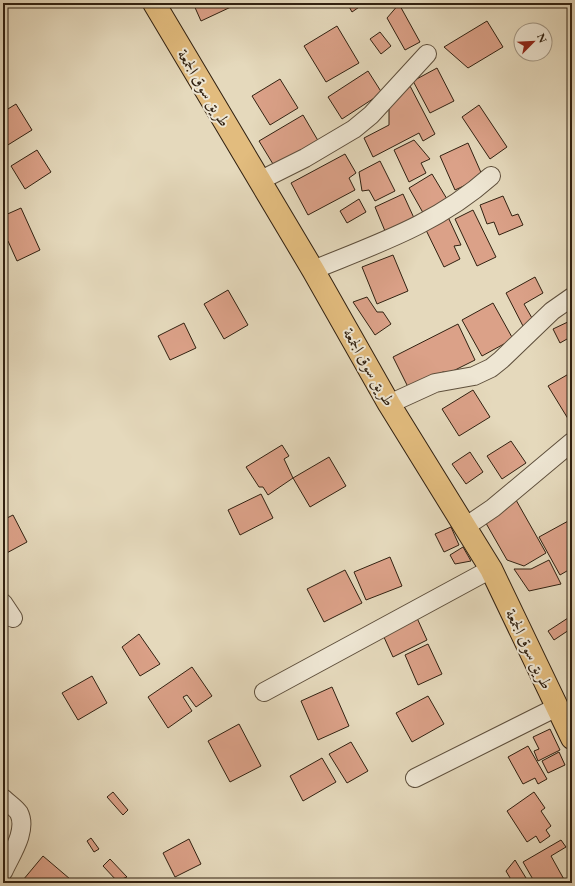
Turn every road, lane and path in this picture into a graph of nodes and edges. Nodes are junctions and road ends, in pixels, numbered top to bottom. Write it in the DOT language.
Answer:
graph roads {
  1 [pos="154,3"];
  2 [pos="427,54"];
  3 [pos="491,176"];
  4 [pos="259,181"];
  5 [pos="314,270"];
  6 [pos="572,297"];
  7 [pos="389,404"];
  8 [pos="572,442"];
  9 [pos="465,527"];
  10 [pos="491,569"];
  11 [pos="3,603"];
  12 [pos="13,618"];
  13 [pos="264,692"];
  14 [pos="557,707"];
  15 [pos="572,738"];
  16 [pos="415,778"];
  17 [pos="3,798"];
  18 [pos="3,872"];
  1 -- 4 [label="main road, طريق سوق الجمعة"];
  2 -- 4 [label="street"];
  3 -- 5 [label="street"];
  4 -- 5 [label="main road, طريق سوق الجمعة"];
  5 -- 7 [label="main road, طريق سوق الجمعة"];
  6 -- 7 [label="street"];
  7 -- 9 [label="main road, طريق سوق الجمعة"];
  8 -- 9 [label="street"];
  9 -- 10 [label="main road, طريق سوق الجمعة"];
  10 -- 13 [label="street"];
  10 -- 14 [label="main road, طريق سوق الجمعة"];
  11 -- 12 [label="street"];
  14 -- 15 [label="main road, طريق سوق الجمعة"];
  14 -- 16 [label="street"];
  17 -- 18 [label="street"];
}
